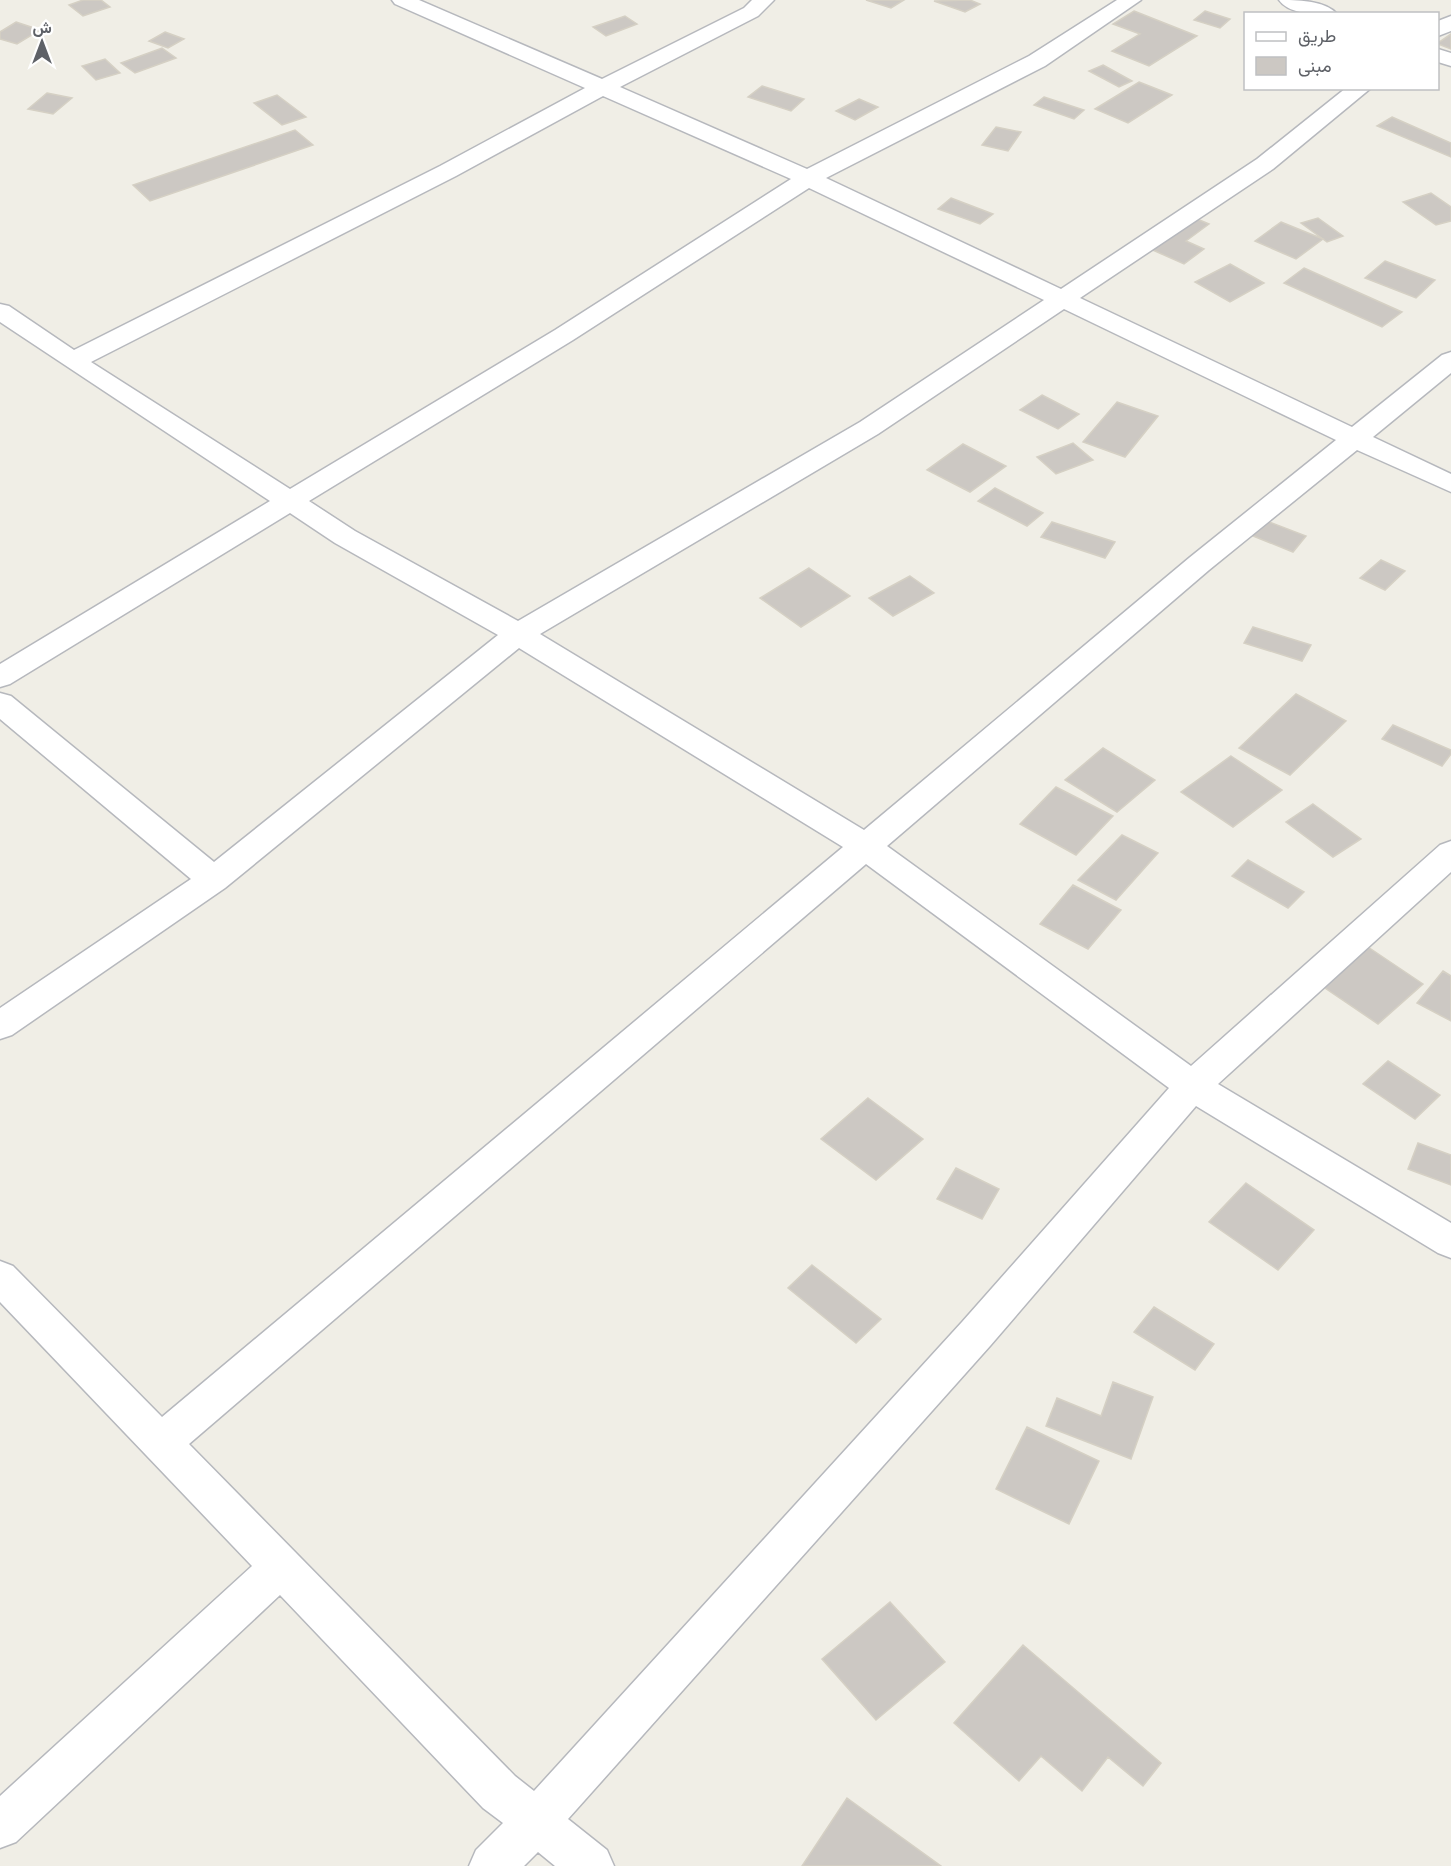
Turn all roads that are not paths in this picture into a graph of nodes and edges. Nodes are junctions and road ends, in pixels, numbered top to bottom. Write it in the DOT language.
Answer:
graph roads {
  1 [pos="402,0"];
  2 [pos="764,0"];
  3 [pos="1131,0"];
  4 [pos="1289,0"];
  5 [pos="1322,12"];
  6 [pos="601,88"];
  7 [pos="1358,90"];
  8 [pos="808,178"];
  9 [pos="1062,300"];
  10 [pos="0,311"];
  11 [pos="1451,360"];
  12 [pos="73,361"];
  13 [pos="1355,437"];
  14 [pos="1451,484"];
  15 [pos="290,501"];
  16 [pos="518,634"];
  17 [pos="0,678"];
  18 [pos="0,703"];
  19 [pos="866,846"];
  20 [pos="1451,853"];
  21 [pos="214,880"];
  22 [pos="0,1026"];
  23 [pos="1192,1086"];
  24 [pos="1451,1242"];
  25 [pos="0,1277"];
  26 [pos="162,1442"];
  27 [pos="281,1567"];
  28 [pos="537,1821"];
  29 [pos="0,1826"];
  30 [pos="492,1866"];
  31 [pos="591,1866"];
  1 -- 6 [label="street"];
  2 -- 6 [label="street"];
  3 -- 8 [label="street"];
  4 -- 5 [label="street"];
  6 -- 8 [label="street"];
  6 -- 12 [label="street"];
  7 -- 9 [label="street"];
  8 -- 9 [label="street"];
  8 -- 15 [label="street"];
  9 -- 13 [label="street"];
  9 -- 16 [label="street"];
  10 -- 12 [label="street"];
  11 -- 13 [label="street"];
  12 -- 15 [label="street"];
  13 -- 14 [label="street"];
  13 -- 19 [label="street"];
  15 -- 16 [label="street"];
  15 -- 17 [label="street"];
  16 -- 19 [label="street"];
  16 -- 21 [label="street"];
  18 -- 21 [label="street"];
  19 -- 23 [label="street"];
  19 -- 26 [label="street"];
  20 -- 23 [label="street"];
  21 -- 22 [label="street"];
  23 -- 24 [label="street"];
  23 -- 28 [label="street"];
  25 -- 26 [label="street"];
  26 -- 27 [label="street"];
  27 -- 28 [label="street"];
  27 -- 29 [label="street"];
  28 -- 30 [label="street"];
  28 -- 31 [label="street"];
}
